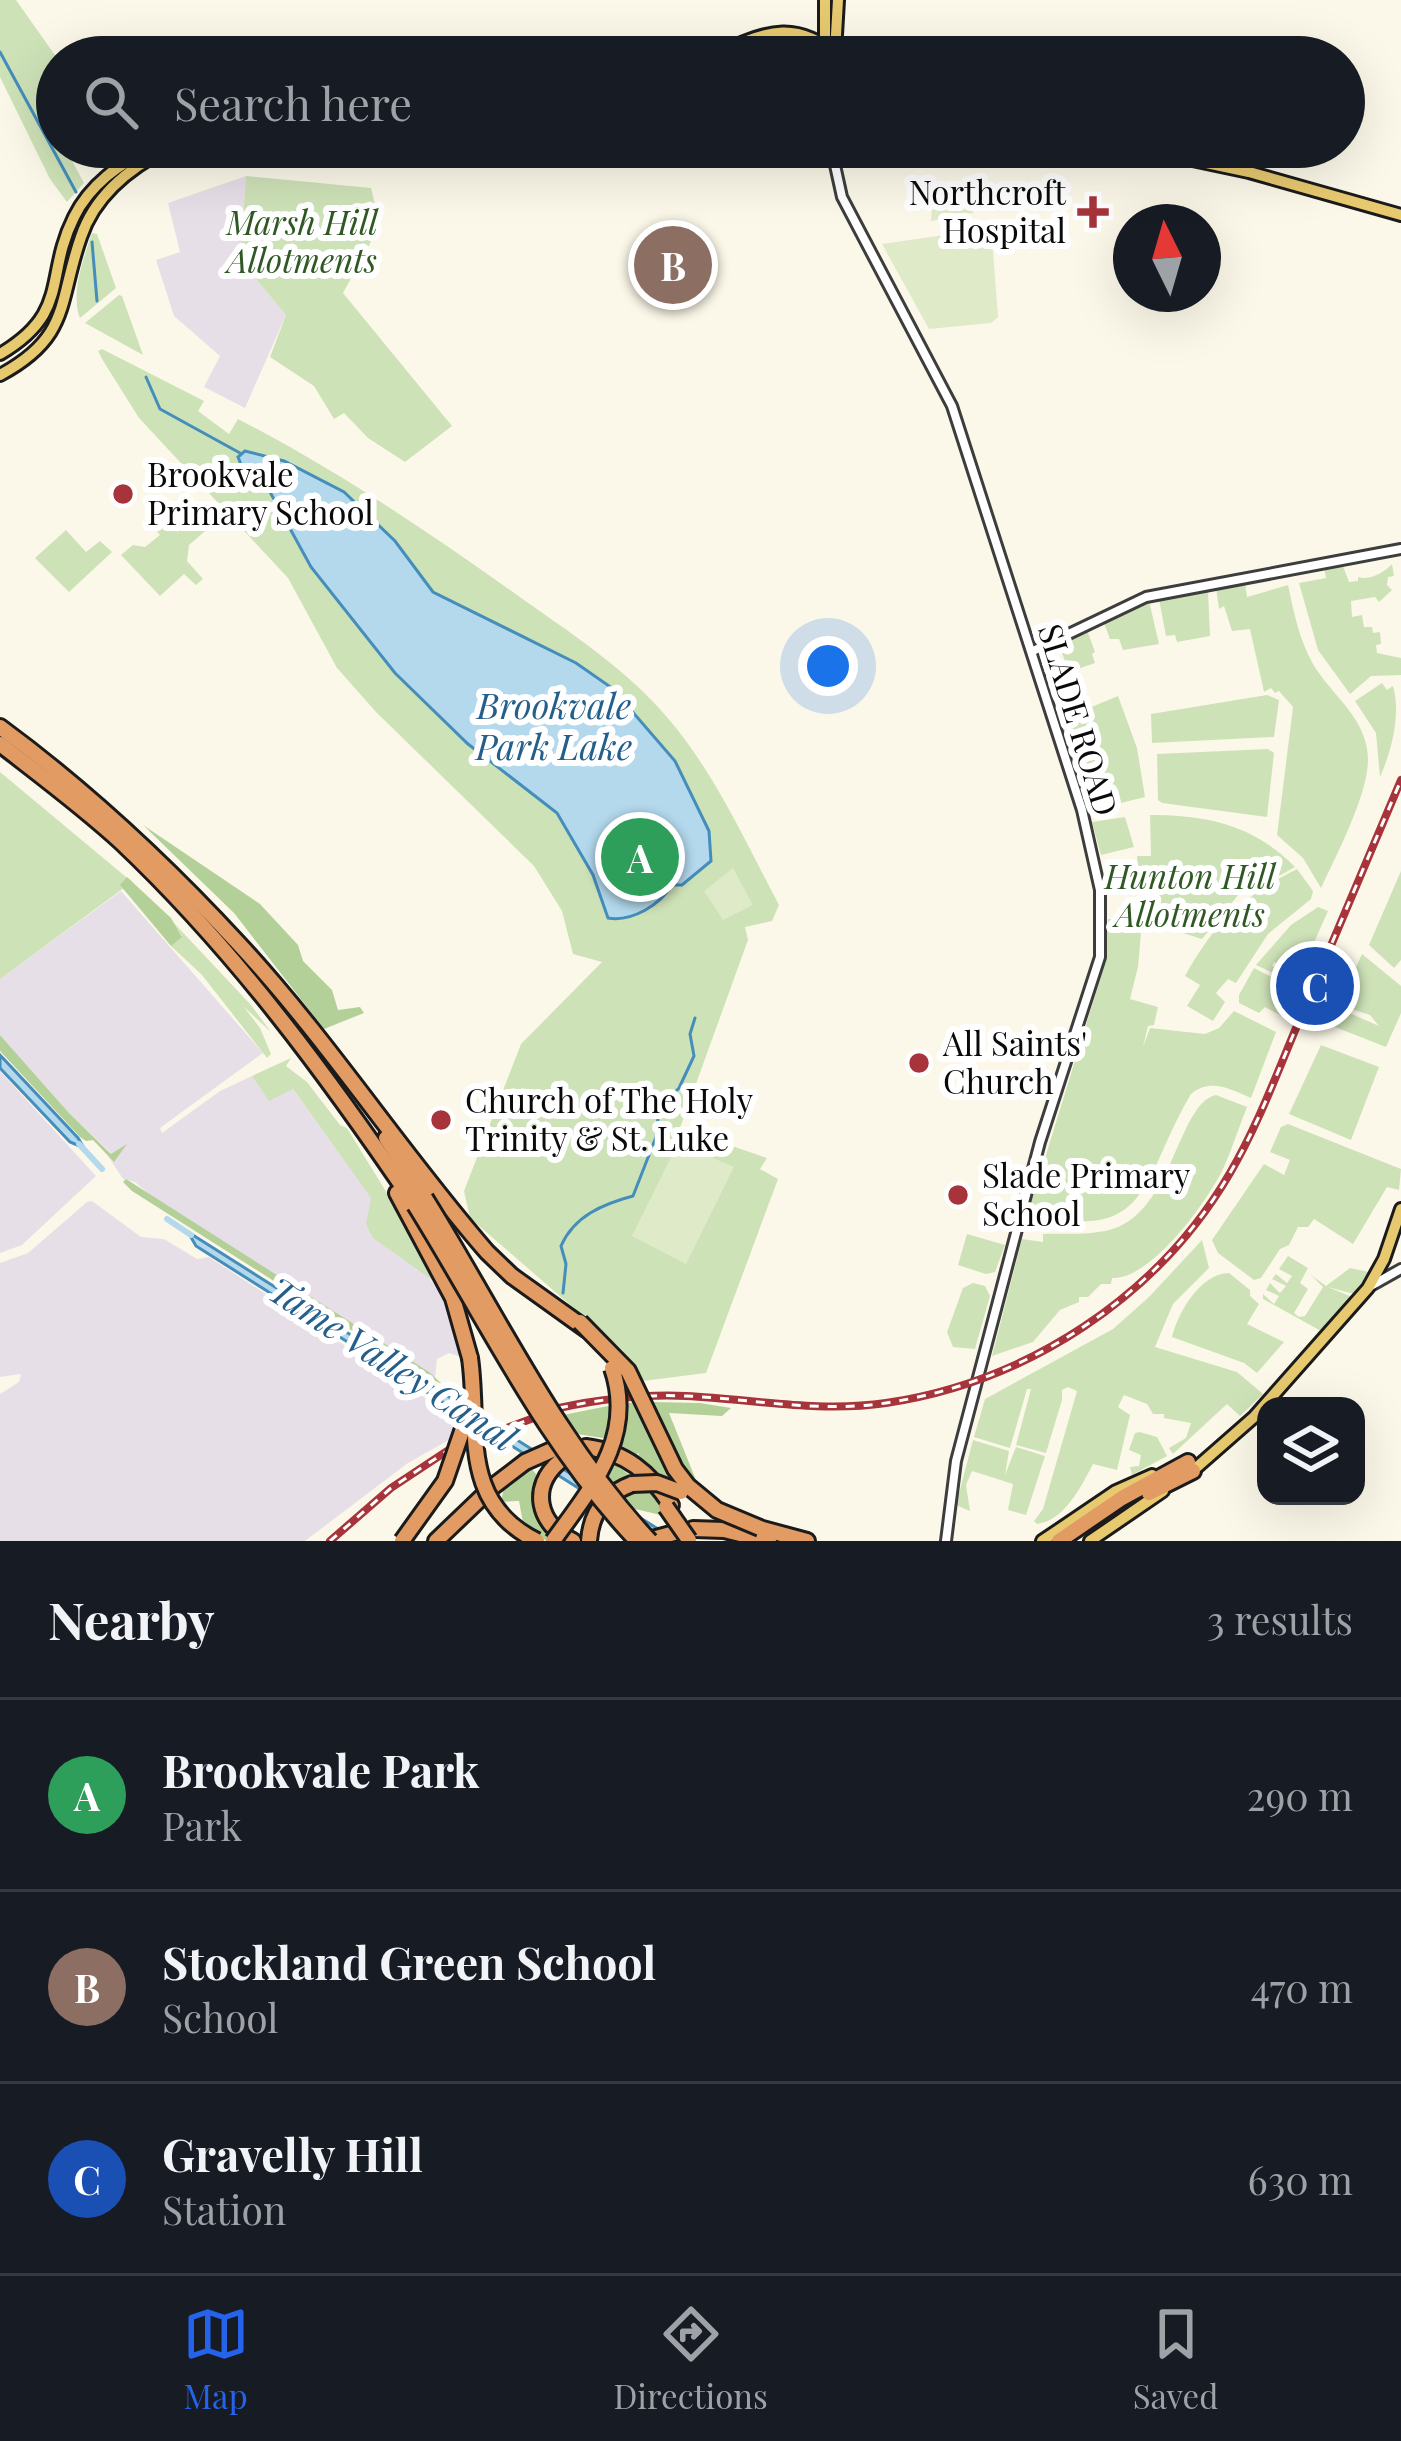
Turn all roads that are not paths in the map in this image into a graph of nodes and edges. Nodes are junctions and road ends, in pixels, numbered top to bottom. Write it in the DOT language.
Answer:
graph roads {
  1 [pos="825,0"];
  2 [pos="838,0"];
  3 [pos="825,20"];
  4 [pos="798,32"];
  5 [pos="764,36"];
  6 [pos="804,36"];
  7 [pos="828,36"];
  8 [pos="833,36"];
  9 [pos="118,168"];
  10 [pos="139,168"];
  11 [pos="833,168"];
  12 [pos="1227,168"];
  13 [pos="1401,215"];
  14 [pos="0,354"];
  15 [pos="0,375"];
  16 [pos="1401,549"];
  17 [pos="1033,651"];
  18 [pos="0,728"];
  19 [pos="0,744"];
  20 [pos="347,1092"];
  21 [pos="421,1201"];
  22 [pos="1401,1209"];
  23 [pos="1401,1269"];
  24 [pos="1368,1288"];
  25 [pos="580,1322"];
  26 [pos="470,1358"];
  27 [pos="593,1451"];
  28 [pos="1190,1466"];
  29 [pos="764,1534"];
  30 [pos="685,1535"];
  31 [pos="803,1540"];
  32 [pos="402,1541"];
  33 [pos="436,1541"];
  34 [pos="537,1541"];
  35 [pos="553,1541"];
  36 [pos="573,1541"];
  37 [pos="589,1541"];
  38 [pos="644,1541"];
  39 [pos="946,1541"];
  40 [pos="1042,1541"];
  41 [pos="1059,1541"];
  42 [pos="1074,1541"];
  43 [pos="1090,1541"];
  1 -- 3 [label="main road"];
  2 -- 8 [label="main road"];
  3 -- 4 [label="main road"];
  3 -- 7 [label="main road"];
  4 -- 5 [label="main road"];
  4 -- 6 [label="main road"];
  9 -- 14 [label="main road"];
  10 -- 15 [label="main road"];
  11 -- 17 [label="street, SLADE ROAD"];
  12 -- 13 [label="main road"];
  16 -- 17 [label="street"];
  17 -- 39 [label="street, SLADE ROAD"];
  18 -- 20 [label="highway"];
  19 -- 20 [label="highway"];
  20 -- 21 [label="highway"];
  20 -- 21 [label="highway"];
  21 -- 25 [label="highway"];
  21 -- 26 [label="highway"];
  21 -- 38 [label="highway, bridge"];
  22 -- 24 [label="main road"];
  23 -- 24 [label="street"];
  24 -- 28 [label="main road"];
  25 -- 29 [label="highway, bridge"];
  25 -- 35 [label="highway, bridge"];
  26 -- 32 [label="highway, bridge"];
  26 -- 34 [label="highway, bridge"];
  27 -- 30 [label="highway, bridge"];
  28 -- 40 [label="main road"];
  28 -- 41 [label="highway"];
  28 -- 42 [label="highway"];
  28 -- 43 [label="main road"];
  29 -- 30 [label="highway"];
  29 -- 31 [label="highway"];
  29 -- 37 [label="highway, bridge"];
  30 -- 38 [label="highway"];
  33 -- 36 [label="highway"];
}
